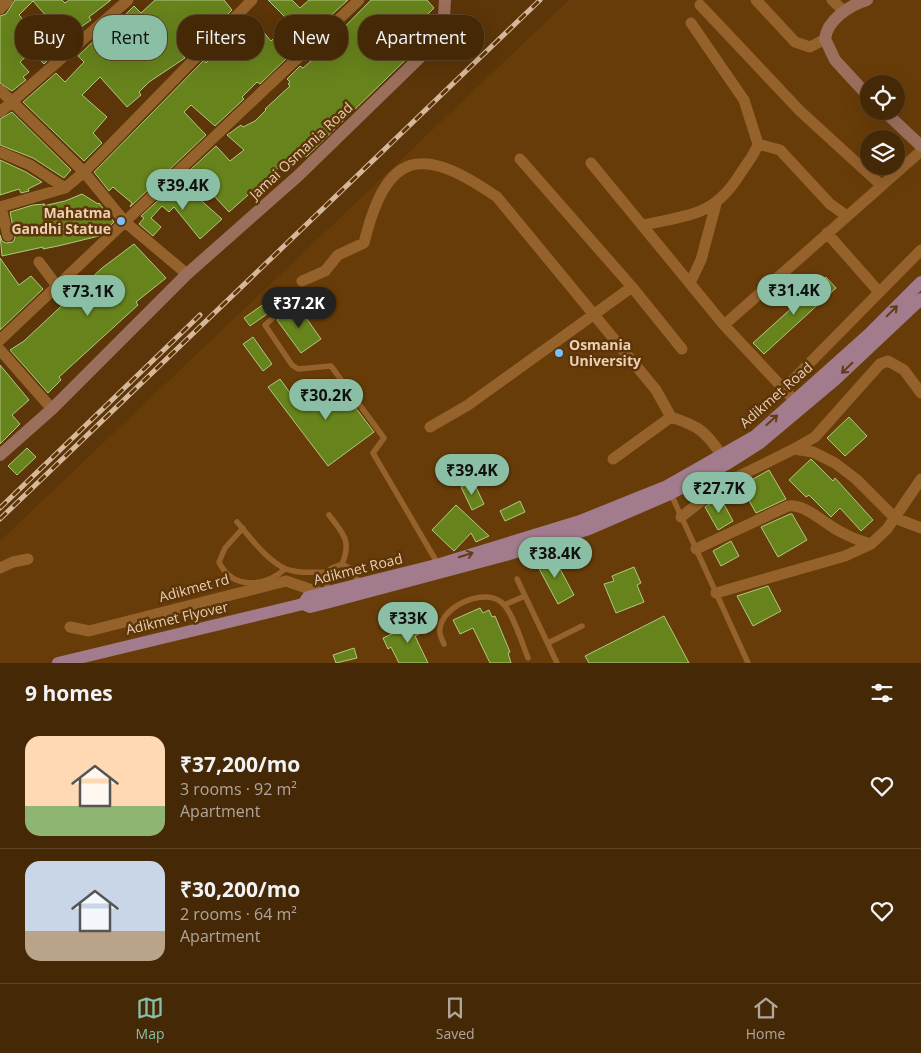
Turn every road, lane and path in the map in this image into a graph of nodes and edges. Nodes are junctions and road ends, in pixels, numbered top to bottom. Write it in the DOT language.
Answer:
graph roads {
  1 [pos="8,0"];
  2 [pos="128,0"];
  3 [pos="252,0"];
  4 [pos="359,0"];
  5 [pos="445,0"];
  6 [pos="756,0"];
  7 [pos="832,0"];
  8 [pos="867,0"];
  9 [pos="700,5"];
  10 [pos="0,9"];
  11 [pos="844,11"];
  12 [pos="691,23"];
  13 [pos="825,39"];
  14 [pos="860,87"];
  15 [pos="0,90"];
  16 [pos="10,102"];
  17 [pos="0,112"];
  18 [pos="894,120"];
  19 [pos="758,144"];
  20 [pos="921,146"];
  21 [pos="921,150"];
  22 [pos="0,152"];
  23 [pos="520,159"];
  24 [pos="591,163"];
  25 [pos="84,172"];
  26 [pos="881,185"];
  27 [pos="65,188"];
  28 [pos="716,204"];
  29 [pos="0,207"];
  30 [pos="847,216"];
  31 [pos="125,222"];
  32 [pos="644,225"];
  33 [pos="827,233"];
  34 [pos="8,236"];
  35 [pos="921,250"];
  36 [pos="39,262"];
  37 [pos="188,274"];
  38 [pos="302,281"];
  39 [pos="690,282"];
  40 [pos="921,282"];
  41 [pos="57,286"];
  42 [pos="632,287"];
  43 [pos="879,292"];
  44 [pos="921,299"];
  45 [pos="280,311"];
  46 [pos="595,315"];
  47 [pos="724,324"];
  48 [pos="0,340"];
  49 [pos="682,348"];
  50 [pos="0,350"];
  51 [pos="784,389"];
  52 [pos="921,394"];
  53 [pos="794,400"];
  54 [pos="52,409"];
  55 [pos="671,417"];
  56 [pos="430,427"];
  57 [pos="794,449"];
  58 [pos="0,455"];
  59 [pos="722,456"];
  60 [pos="613,459"];
  61 [pos="921,479"];
  62 [pos="669,490"];
  63 [pos="329,515"];
  64 [pos="681,517"];
  65 [pos="895,518"];
  66 [pos="237,522"];
  67 [pos="921,527"];
  68 [pos="243,528"];
  69 [pos="871,544"];
  70 [pos="696,549"];
  71 [pos="28,559"];
  72 [pos="342,564"];
  73 [pos="0,568"];
  74 [pos="285,569"];
  75 [pos="439,569"];
  76 [pos="326,572"];
  77 [pos="517,579"];
  78 [pos="359,585"];
  79 [pos="327,593"];
  80 [pos="716,593"];
  81 [pos="525,596"];
  82 [pos="299,604"];
  83 [pos="504,605"];
  84 [pos="582,626"];
  85 [pos="70,628"];
  86 [pos="548,643"];
  87 [pos="444,644"];
  88 [pos="528,658"];
  89 [pos="555,662"];
  90 [pos="58,663"];
  91 [pos="748,663"];
  1 -- 10 [label="street"];
  2 -- 16 [label="street"];
  3 -- 25 [label="street"];
  4 -- 31 [label="street"];
  5 -- 37 [label="street, Jamai Osmania Road"];
  6 -- 13 [label="street"];
  7 -- 11 [label="street"];
  8 -- 11 [label="street"];
  9 -- 26 [label="street"];
  11 -- 13 [label="street"];
  12 -- 19 [label="street"];
  13 -- 14 [label="street"];
  15 -- 16 [label="street"];
  16 -- 17 [label="street"];
  16 -- 25 [label="street"];
  18 -- 20 [label="street"];
  19 -- 28 [label="street"];
  19 -- 30 [label="street"];
  21 -- 26 [label="street"];
  22 -- 27 [label="street"];
  23 -- 42 [label="street"];
  24 -- 32 [label="street"];
  25 -- 27 [label="street"];
  25 -- 31 [label="street"];
  26 -- 30 [label="street"];
  27 -- 29 [label="street"];
  28 -- 32 [label="street"];
  28 -- 39 [label="street"];
  29 -- 34 [label="street"];
  30 -- 33 [label="street"];
  31 -- 37 [label="street"];
  31 -- 41 [label="street"];
  32 -- 39 [label="street"];
  33 -- 43 [label="street"];
  33 -- 47 [label="street"];
  35 -- 43 [label="street"];
  36 -- 41 [label="street"];
  37 -- 54 [label="street, Jamai Osmania Road"];
  38 -- 46 [label="street"];
  39 -- 47 [label="street"];
  53 -- 40 [label="main road, Adikmet Road, one-way"];
  41 -- 48 [label="street"];
  42 -- 46 [label="street"];
  42 -- 49 [label="street"];
  43 -- 51 [label="street"];
  44 -- 62 [label="main road, Adikmet Road, one-way"];
  45 -- 75 [label="lane"];
  46 -- 55 [label="street"];
  46 -- 56 [label="street"];
  47 -- 51 [label="street"];
  50 -- 54 [label="street"];
  51 -- 53 [label="street"];
  52 -- 57 [label="street"];
  59 -- 53 [label="main road, Adikmet Road, one-way"];
  54 -- 58 [label="street, Jamai Osmania Road"];
  55 -- 59 [label="street"];
  55 -- 60 [label="street"];
  57 -- 64 [label="street"];
  57 -- 65 [label="street"];
  59 -- 62 [label="main road, Adikmet Road"];
  61 -- 65 [label="street"];
  62 -- 64 [label="lane"];
  62 -- 75 [label="main road, Adikmet Road"];
  63 -- 72 [label="lane"];
  64 -- 70 [label="lane"];
  65 -- 67 [label="street"];
  65 -- 69 [label="street"];
  66 -- 68 [label="lane"];
  68 -- 74 [label="lane"];
  68 -- 74 [label="lane"];
  69 -- 70 [label="street"];
  69 -- 80 [label="street"];
  70 -- 80 [label="lane"];
  71 -- 73 [label="street"];
  72 -- 76 [label="lane"];
  72 -- 78 [label="lane"];
  74 -- 76 [label="lane"];
  75 -- 78 [label="main road, Adikmet Road"];
  75 -- 82 [label="main road, Adikmet Road"];
  76 -- 79 [label="lane"];
  77 -- 81 [label="lane"];
  78 -- 79 [label="main road, Adikmet Road"];
  79 -- 82 [label="main road, Adikmet Road"];
  79 -- 85 [label="street, Adikmet rd"];
  80 -- 91 [label="lane"];
  81 -- 83 [label="lane"];
  81 -- 86 [label="lane"];
  82 -- 90 [label="main road, Adikmet Flyover"];
  83 -- 87 [label="lane"];
  83 -- 88 [label="lane"];
  84 -- 86 [label="lane"];
  86 -- 89 [label="lane"];
}
